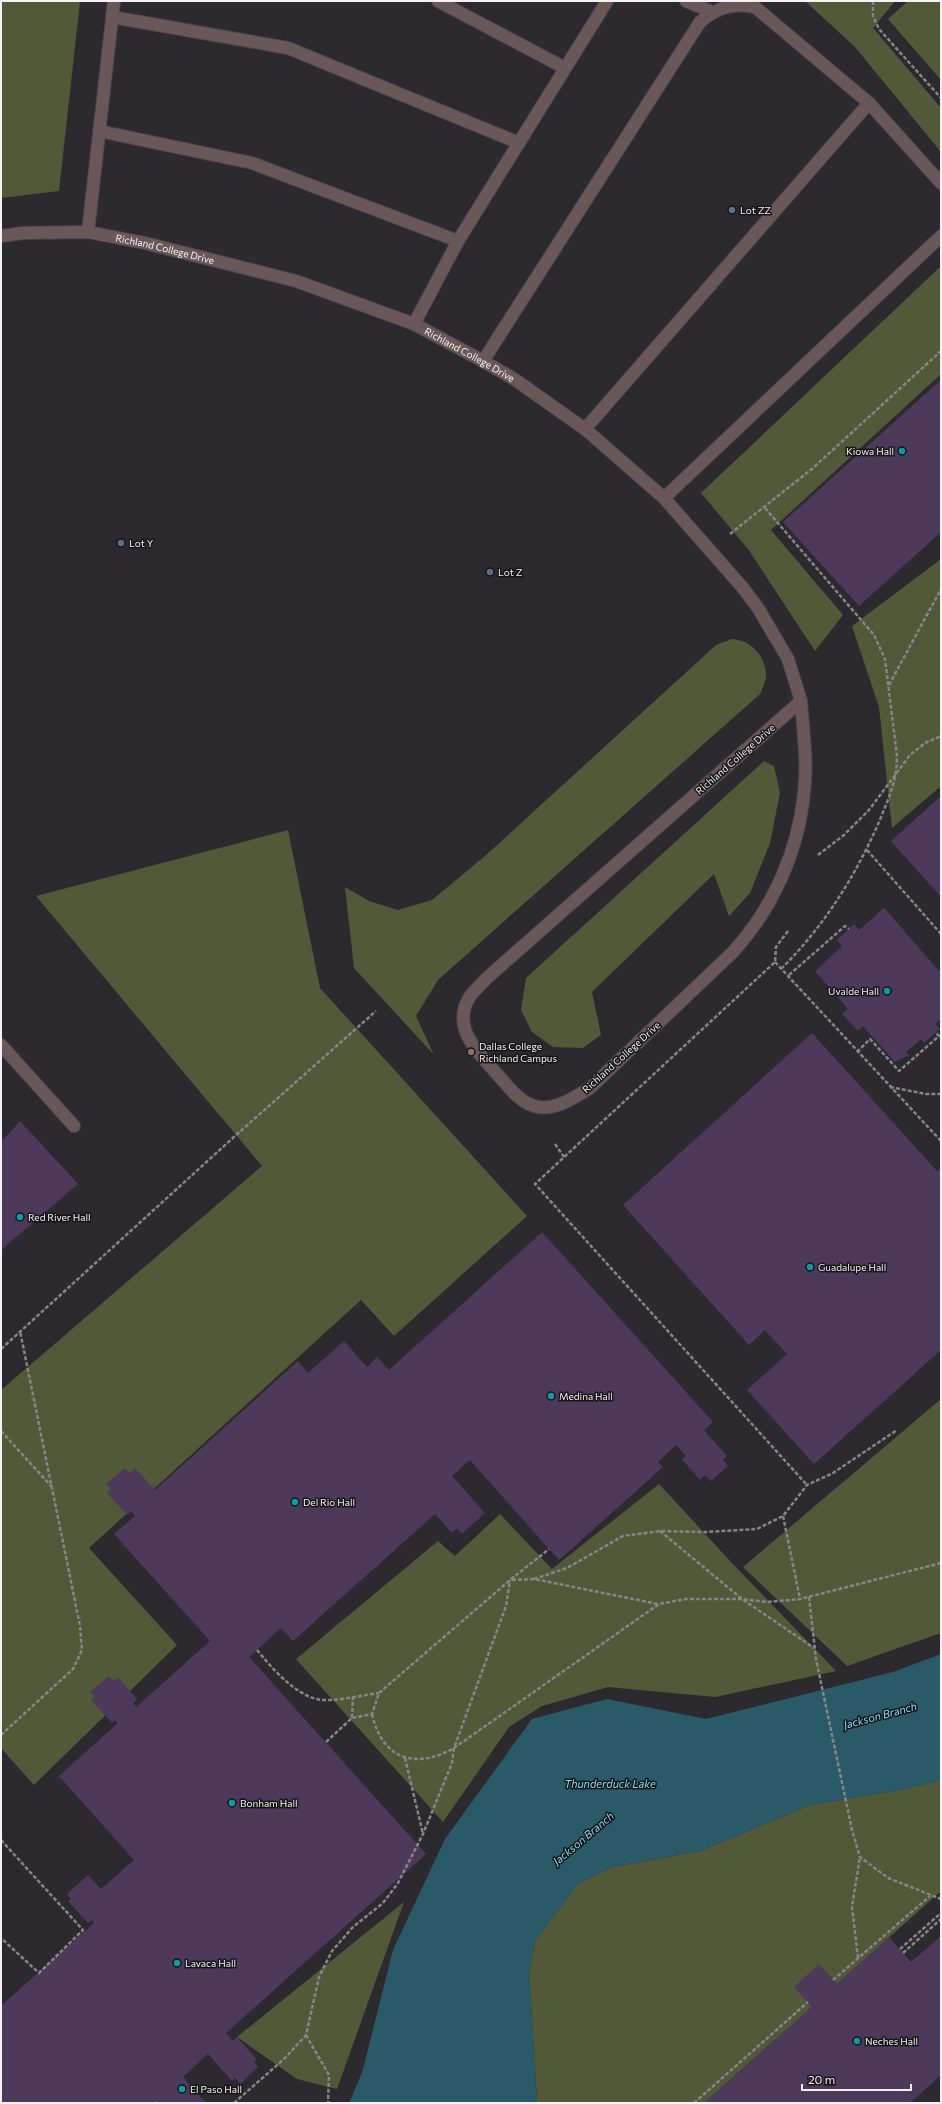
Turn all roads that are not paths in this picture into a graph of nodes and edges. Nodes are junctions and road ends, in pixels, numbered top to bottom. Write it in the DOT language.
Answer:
graph roads {
  1 [pos="114,1"];
  2 [pos="438,1"];
  3 [pos="607,1"];
  4 [pos="686,1"];
  5 [pos="712,12"];
  6 [pos="112,17"];
  7 [pos="565,68"];
  8 [pos="869,103"];
  9 [pos="99,131"];
  10 [pos="519,143"];
  11 [pos="941,183"];
  12 [pos="88,232"];
  13 [pos="1,236"];
  14 [pos="941,236"];
  15 [pos="458,241"];
  16 [pos="414,324"];
  17 [pos="483,361"];
  18 [pos="585,428"];
  19 [pos="664,498"];
  20 [pos="801,701"];
  21 [pos="1,1045"];
  22 [pos="74,1126"];
  1 -- 6 [label="street"];
  2 -- 7 [label="street"];
  3 -- 7 [label="street"];
  4 -- 5 [label="street"];
  5 -- 8 [label="street"];
  5 -- 17 [label="street"];
  6 -- 9 [label="street"];
  6 -- 10 [label="street"];
  7 -- 10 [label="street"];
  8 -- 11 [label="street"];
  8 -- 18 [label="street"];
  9 -- 12 [label="street"];
  9 -- 15 [label="street"];
  10 -- 15 [label="street"];
  12 -- 13 [label="street, Richland College Drive"];
  12 -- 16 [label="street, Richland College Drive"];
  14 -- 19 [label="street"];
  15 -- 16 [label="street"];
  16 -- 17 [label="street, Richland College Drive"];
  17 -- 18 [label="street, Richland College Drive"];
  18 -- 19 [label="street, Richland College Drive"];
  19 -- 20 [label="street, Richland College Drive"];
  20 -- 20 [label="street, Richland College Drive"];
  21 -- 22 [label="street"];
}
